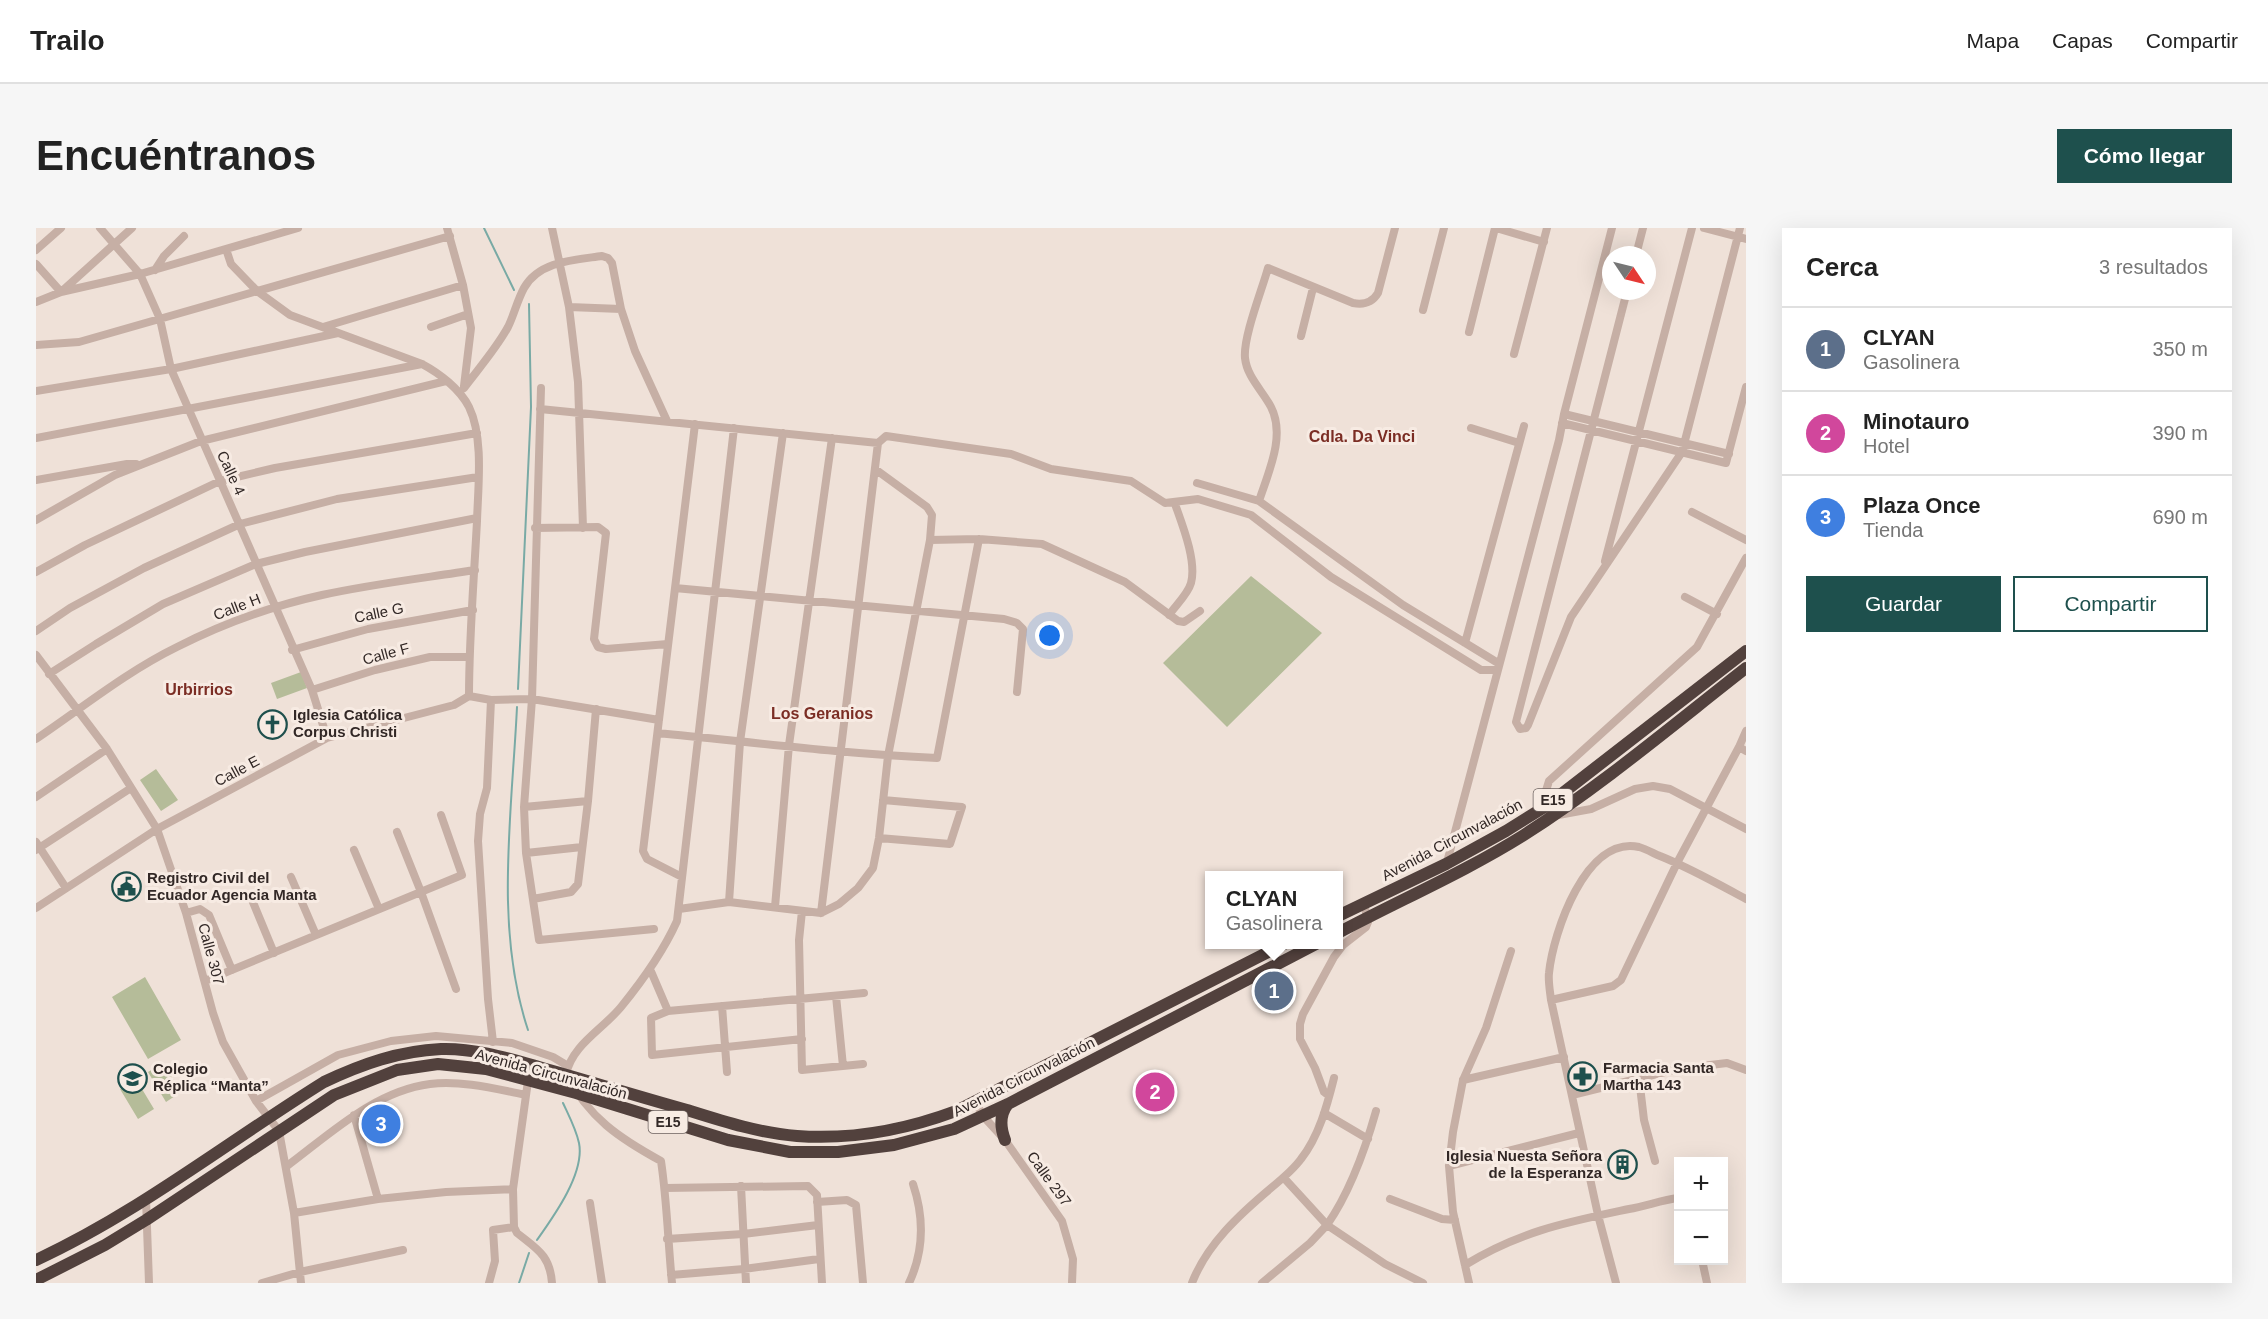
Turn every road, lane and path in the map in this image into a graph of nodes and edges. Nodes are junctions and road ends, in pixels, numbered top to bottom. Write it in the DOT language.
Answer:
graph roads {
  1 [pos="61,228"];
  2 [pos="100,228"];
  3 [pos="132,228"];
  4 [pos="298,228"];
  5 [pos="552,228"];
  6 [pos="1395,228"];
  7 [pos="1444,228"];
  8 [pos="1496,228"];
  9 [pos="1548,228"];
  10 [pos="1612,228"];
  11 [pos="1643,228"];
  12 [pos="1692,228"];
  13 [pos="1704,228"];
  14 [pos="1740,228"];
  15 [pos="449,232"];
  16 [pos="184,236"];
  17 [pos="1742,238"];
  18 [pos="1544,242"];
  19 [pos="114,245"];
  20 [pos="1638,246"];
  21 [pos="226,249"];
  22 [pos="36,250"];
  23 [pos="560,262"];
  24 [pos="36,264"];
  25 [pos="155,270"];
  26 [pos="140,274"];
  27 [pos="463,285"];
  28 [pos="1313,288"];
  29 [pos="257,291"];
  30 [pos="61,292"];
  31 [pos="1625,300"];
  32 [pos="36,302"];
  33 [pos="569,307"];
  34 [pos="621,309"];
  35 [pos="1423,310"];
  36 [pos="468,315"];
  37 [pos="160,319"];
  38 [pos="323,327"];
  39 [pos="431,327"];
  40 [pos="1469,332"];
  41 [pos="338,333"];
  42 [pos="1301,336"];
  43 [pos="36,345"];
  44 [pos="1514,354"];
  45 [pos="422,364"];
  46 [pos="171,369"];
  47 [pos="446,381"];
  48 [pos="1746,387"];
  49 [pos="541,388"];
  50 [pos="36,391"];
  51 [pos="462,391"];
  52 [pos="188,408"];
  53 [pos="540,409"];
  54 [pos="579,412"];
  55 [pos="1563,419"];
  56 [pos="667,421"];
  57 [pos="695,424"];
  58 [pos="1524,426"];
  59 [pos="1593,426"];
  60 [pos="735,428"];
  61 [pos="1471,428"];
  62 [pos="477,433"];
  63 [pos="783,433"];
  64 [pos="1638,437"];
  65 [pos="36,438"];
  66 [pos="832,438"];
  67 [pos="201,441"];
  68 [pos="878,443"];
  69 [pos="1519,443"];
  70 [pos="1683,448"];
  71 [pos="140,465"];
  72 [pos="875,470"];
  73 [pos="478,477"];
  74 [pos="36,480"];
  75 [pos="220,481"];
  76 [pos="1197,483"];
  77 [pos="1259,501"];
  78 [pos="1174,504"];
  79 [pos="1692,512"];
  80 [pos="477,518"];
  81 [pos="36,520"];
  82 [pos="240,524"];
  83 [pos="535,528"];
  84 [pos="584,528"];
  85 [pos="979,539"];
  86 [pos="930,540"];
  87 [pos="1746,540"];
  88 [pos="1746,558"];
  89 [pos="256,564"];
  90 [pos="475,570"];
  91 [pos="1602,570"];
  92 [pos="36,572"];
  93 [pos="675,588"];
  94 [pos="715,592"];
  95 [pos="759,597"];
  96 [pos="1685,597"];
  97 [pos="809,601"];
  98 [pos="858,606"];
  99 [pos="274,608"];
  100 [pos="473,610"];
  101 [pos="916,611"];
  102 [pos="1200,611"];
  103 [pos="1717,614"];
  104 [pos="965,615"];
  105 [pos="1169,615"];
  106 [pos="36,631"];
  107 [pos="1465,643"];
  108 [pos="668,644"];
  109 [pos="292,650"];
  110 [pos="1746,651"];
  111 [pos="36,655"];
  112 [pos="469,657"];
  113 [pos="1498,667"];
  114 [pos="1746,668"];
  115 [pos="49,674"];
  116 [pos="312,690"];
  117 [pos="1017,692"];
  118 [pos="469,696"];
  119 [pos="532,699"];
  120 [pos="491,700"];
  121 [pos="596,708"];
  122 [pos="80,710"];
  123 [pos="659,720"];
  124 [pos="1746,731"];
  125 [pos="658,733"];
  126 [pos="699,737"];
  127 [pos="327,738"];
  128 [pos="36,739"];
  129 [pos="740,742"];
  130 [pos="789,745"];
  131 [pos="107,749"];
  132 [pos="1742,749"];
  133 [pos="840,752"];
  134 [pos="888,756"];
  135 [pos="131,788"];
  136 [pos="36,797"];
  137 [pos="884,800"];
  138 [pos="588,801"];
  139 [pos="524,807"];
  140 [pos="1705,808"];
  141 [pos="1549,811"];
  142 [pos="441,815"];
  143 [pos="157,829"];
  144 [pos="1746,829"];
  145 [pos="397,832"];
  146 [pos="879,838"];
  147 [pos="37,846"];
  148 [pos="582,847"];
  149 [pos="354,850"];
  150 [pos="526,853"];
  151 [pos="1677,863"];
  152 [pos="1446,864"];
  153 [pos="291,877"];
  154 [pos="682,877"];
  155 [pos="1441,880"];
  156 [pos="66,888"];
  157 [pos="421,891"];
  158 [pos="250,895"];
  159 [pos="533,899"];
  160 [pos="1746,899"];
  161 [pos="729,902"];
  162 [pos="1364,903"];
  163 [pos="775,907"];
  164 [pos="36,908"];
  165 [pos="379,909"];
  166 [pos="679,909"];
  167 [pos="801,910"];
  168 [pos="186,913"];
  169 [pos="821,913"];
  170 [pos="1343,914"];
  171 [pos="1367,917"];
  172 [pos="654,929"];
  173 [pos="1343,930"];
  174 [pos="316,935"];
  175 [pos="1343,945"];
  176 [pos="1276,949"];
  177 [pos="1308,949"];
  178 [pos="1340,949"];
  179 [pos="1511,951"];
  180 [pos="274,952"];
  181 [pos="650,969"];
  182 [pos="232,970"];
  183 [pos="205,981"];
  184 [pos="456,989"];
  185 [pos="864,993"];
  186 [pos="836,996"];
  187 [pos="800,1000"];
  188 [pos="1551,1000"];
  189 [pos="722,1006"];
  190 [pos="668,1011"];
  191 [pos="802,1039"];
  192 [pos="493,1042"];
  193 [pos="725,1047"];
  194 [pos="1564,1058"];
  195 [pos="863,1064"];
  196 [pos="843,1066"];
  197 [pos="567,1070"];
  198 [pos="1746,1070"];
  199 [pos="727,1072"];
  200 [pos="1334,1078"];
  201 [pos="1639,1078"];
  202 [pos="1463,1080"];
  203 [pos="528,1081"];
  204 [pos="576,1093"];
  205 [pos="526,1095"];
  206 [pos="1572,1095"];
  207 [pos="1329,1096"];
  208 [pos="256,1101"];
  209 [pos="976,1103"];
  210 [pos="1008,1104"];
  211 [pos="1376,1112"];
  212 [pos="1324,1113"];
  213 [pos="354,1115"];
  214 [pos="983,1116"];
  215 [pos="269,1118"];
  216 [pos="279,1131"];
  217 [pos="1579,1133"];
  218 [pos="1368,1139"];
  219 [pos="1005,1140"];
  220 [pos="1655,1161"];
  221 [pos="287,1166"];
  222 [pos="1449,1166"];
  223 [pos="1284,1178"];
  224 [pos="914,1184"];
  225 [pos="741,1186"];
  226 [pos="665,1188"];
  227 [pos="513,1189"];
  228 [pos="146,1199"];
  229 [pos="378,1199"];
  230 [pos="1390,1199"];
  231 [pos="1674,1199"];
  232 [pos="817,1202"];
  233 [pos="591,1203"];
  234 [pos="294,1213"];
  235 [pos="1598,1215"];
  236 [pos="146,1220"];
  237 [pos="1455,1220"];
  238 [pos="818,1225"];
  239 [pos="1327,1225"];
  240 [pos="514,1227"];
  241 [pos="742,1234"];
  242 [pos="667,1239"];
  243 [pos="402,1250"];
  244 [pos="819,1259"];
  245 [pos="36,1260"];
  246 [pos="1466,1265"];
  247 [pos="1703,1265"];
  248 [pos="744,1269"];
  249 [pos="300,1272"];
  250 [pos="671,1279"];
  251 [pos="36,1280"];
  252 [pos="149,1283"];
  253 [pos="262,1283"];
  254 [pos="301,1283"];
  255 [pos="489,1283"];
  256 [pos="552,1283"];
  257 [pos="602,1283"];
  258 [pos="746,1283"];
  259 [pos="822,1283"];
  260 [pos="863,1283"];
  261 [pos="909,1283"];
  262 [pos="1072,1283"];
  263 [pos="1192,1283"];
  264 [pos="1262,1283"];
  265 [pos="1423,1283"];
  266 [pos="1468,1283"];
  267 [pos="1616,1283"];
  268 [pos="1707,1283"];
  1 -- 22 [label="street"];
  2 -- 19 [label="street, Calle 4"];
  3 -- 19 [label="street"];
  4 -- 21 [label="street"];
  5 -- 23 [label="street"];
  6 -- 28 [label="street"];
  7 -- 35 [label="street"];
  8 -- 18 [label="street"];
  8 -- 40 [label="street"];
  9 -- 18 [label="street"];
  10 -- 55 [label="street"];
  11 -- 20 [label="street"];
  12 -- 64 [label="street"];
  13 -- 17 [label="street"];
  14 -- 17 [label="street"];
  15 -- 27 [label="street"];
  15 -- 29 [label="street"];
  16 -- 25 [label="street"];
  17 -- 70 [label="street"];
  18 -- 44 [label="street"];
  19 -- 26 [label="street, Calle 4"];
  19 -- 30 [label="street"];
  21 -- 25 [label="street"];
  21 -- 29 [label="street"];
  23 -- 33 [label="street"];
  23 -- 34 [label="street"];
  23 -- 51 [label="street"];
  24 -- 30 [label="street"];
  25 -- 26 [label="street"];
  26 -- 30 [label="street"];
  26 -- 37 [label="street, Calle 4"];
  27 -- 36 [label="street"];
  27 -- 38 [label="street"];
  28 -- 42 [label="street"];
  28 -- 77 [label="street"];
  29 -- 37 [label="street"];
  29 -- 38 [label="street"];
  30 -- 32 [label="street"];
  31 -- 59 [label="street"];
  33 -- 34 [label="street"];
  33 -- 54 [label="street"];
  34 -- 56 [label="street"];
  36 -- 39 [label="street"];
  36 -- 51 [label="street"];
  37 -- 43 [label="street"];
  37 -- 46 [label="street, Calle 4"];
  38 -- 41 [label="street"];
  41 -- 45 [label="street"];
  41 -- 46 [label="street"];
  45 -- 47 [label="street"];
  45 -- 52 [label="street"];
  46 -- 50 [label="street"];
  46 -- 52 [label="street, Calle 4"];
  47 -- 51 [label="street"];
  47 -- 67 [label="street"];
  48 -- 70 [label="street"];
  49 -- 53 [label="street"];
  51 -- 62 [label="street"];
  52 -- 65 [label="street"];
  52 -- 67 [label="street, Calle 4"];
  53 -- 54 [label="street"];
  53 -- 83 [label="street"];
  54 -- 56 [label="street"];
  54 -- 84 [label="street"];
  55 -- 59 [label="street"];
  55 -- 113 [label="street"];
  56 -- 57 [label="street"];
  57 -- 60 [label="street"];
  57 -- 93 [label="street"];
  58 -- 69 [label="street"];
  59 -- 64 [label="street"];
  59 -- 91 [label="street"];
  60 -- 63 [label="street"];
  60 -- 94 [label="street"];
  61 -- 69 [label="street"];
  62 -- 73 [label="street"];
  62 -- 75 [label="street"];
  63 -- 66 [label="street"];
  63 -- 95 [label="street"];
  64 -- 70 [label="street"];
  64 -- 91 [label="street"];
  66 -- 68 [label="street"];
  66 -- 97 [label="street"];
  67 -- 71 [label="street"];
  67 -- 75 [label="street, Calle 4"];
  68 -- 72 [label="street"];
  68 -- 78 [label="street"];
  69 -- 107 [label="street"];
  70 -- 91 [label="street"];
  71 -- 74 [label="street"];
  71 -- 81 [label="street"];
  72 -- 86 [label="street"];
  72 -- 98 [label="street"];
  73 -- 80 [label="street"];
  73 -- 82 [label="street"];
  75 -- 82 [label="street, Calle 4"];
  75 -- 92 [label="street"];
  76 -- 77 [label="street"];
  77 -- 107 [label="street"];
  78 -- 105 [label="street"];
  78 -- 113 [label="street"];
  79 -- 87 [label="street"];
  80 -- 89 [label="street"];
  80 -- 90 [label="street"];
  82 -- 89 [label="street, Calle 4"];
  82 -- 106 [label="street"];
  83 -- 84 [label="street"];
  83 -- 119 [label="street"];
  84 -- 108 [label="street"];
  85 -- 86 [label="street"];
  85 -- 104 [label="street"];
  85 -- 105 [label="street"];
  86 -- 101 [label="street"];
  88 -- 103 [label="street"];
  89 -- 99 [label="street, Calle 4"];
  89 -- 115 [label="street"];
  90 -- 99 [label="street, Calle H"];
  90 -- 100 [label="street"];
  93 -- 94 [label="street"];
  93 -- 108 [label="street"];
  94 -- 95 [label="street"];
  94 -- 126 [label="street"];
  95 -- 97 [label="street"];
  95 -- 129 [label="street"];
  96 -- 103 [label="street"];
  97 -- 98 [label="street"];
  97 -- 130 [label="street"];
  98 -- 101 [label="street"];
  98 -- 133 [label="street"];
  99 -- 109 [label="street, Calle 4"];
  99 -- 122 [label="street, Calle H"];
  100 -- 109 [label="street, Calle G"];
  100 -- 112 [label="street"];
  101 -- 104 [label="street"];
  101 -- 134 [label="street"];
  102 -- 105 [label="street"];
  103 -- 141 [label="street"];
  104 -- 117 [label="street"];
  104 -- 134 [label="street"];
  107 -- 113 [label="street"];
  108 -- 123 [label="street"];
  109 -- 116 [label="street, Calle 4"];
  110 -- 141 [label="highway, Avenida Circunvalación / E15"];
  111 -- 115 [label="street, Calle 307"];
  112 -- 116 [label="street, Calle F"];
  112 -- 118 [label="street"];
  113 -- 152 [label="street"];
  114 -- 141 [label="highway, Avenida Circunvalación / E15"];
  115 -- 122 [label="street, Calle 307"];
  116 -- 127 [label="street, Calle 4"];
  118 -- 120 [label="street"];
  118 -- 127 [label="street, Calle E"];
  119 -- 120 [label="street"];
  119 -- 121 [label="street"];
  119 -- 139 [label="street"];
  120 -- 192 [label="street"];
  121 -- 123 [label="street"];
  121 -- 138 [label="street"];
  122 -- 128 [label="street, Calle H"];
  122 -- 131 [label="street, Calle 307"];
  123 -- 125 [label="street"];
  124 -- 132 [label="street"];
  125 -- 126 [label="street"];
  125 -- 154 [label="street"];
  126 -- 129 [label="street"];
  126 -- 154 [label="street"];
  127 -- 143 [label="street, Calle E"];
  129 -- 130 [label="street"];
  129 -- 161 [label="street"];
  130 -- 133 [label="street"];
  130 -- 163 [label="street"];
  131 -- 135 [label="street, Calle 307"];
  131 -- 136 [label="street"];
  132 -- 140 [label="street"];
  133 -- 134 [label="street"];
  133 -- 169 [label="street"];
  134 -- 137 [label="street"];
  135 -- 143 [label="street, Calle 307"];
  135 -- 147 [label="street"];
  137 -- 146 [label="street"];
  137 -- 146 [label="street"];
  138 -- 139 [label="street"];
  138 -- 148 [label="street"];
  139 -- 150 [label="street"];
  140 -- 141 [label="street"];
  140 -- 144 [label="street"];
  140 -- 151 [label="street"];
  141 -- 152 [label="highway, Avenida Circunvalación / E15"];
  141 -- 155 [label="highway, Avenida Circunvalación / E15"];
  142 -- 157 [label="street"];
  143 -- 156 [label="street, Calle E"];
  143 -- 168 [label="street, Calle 307"];
  145 -- 157 [label="street"];
  146 -- 169 [label="street"];
  147 -- 156 [label="street"];
  148 -- 150 [label="street"];
  148 -- 159 [label="street"];
  149 -- 165 [label="street"];
  150 -- 159 [label="street"];
  151 -- 160 [label="street"];
  151 -- 188 [label="street"];
  151 -- 188 [label="street"];
  152 -- 155 [label="street"];
  152 -- 162 [label="highway, Avenida Circunvalación / E15"];
  153 -- 174 [label="street"];
  154 -- 166 [label="street"];
  155 -- 171 [label="highway, Avenida Circunvalación / E15"];
  156 -- 164 [label="street, Calle E"];
  157 -- 165 [label="street"];
  157 -- 184 [label="street"];
  158 -- 180 [label="street"];
  159 -- 172 [label="street"];
  161 -- 163 [label="street"];
  161 -- 166 [label="street"];
  162 -- 170 [label="highway, Avenida Circunvalación / E15"];
  162 -- 171 [label="street"];
  163 -- 167 [label="street"];
  165 -- 174 [label="street"];
  166 -- 181 [label="street"];
  167 -- 169 [label="street"];
  167 -- 187 [label="street"];
  168 -- 182 [label="street"];
  168 -- 183 [label="street, Calle 307"];
  171 -- 173 [label="highway, Avenida Circunvalación / E15"];
  171 -- 175 [label="street"];
  174 -- 180 [label="street"];
  176 -- 209 [label="highway, Avenida Circunvalación / E15"];
  177 -- 210 [label="highway, Avenida Circunvalación / E15"];
  178 -- 207 [label="street"];
  179 -- 202 [label="street"];
  180 -- 182 [label="street"];
  181 -- 190 [label="street"];
  181 -- 197 [label="street"];
  182 -- 183 [label="street"];
  183 -- 208 [label="street, Calle 307"];
  185 -- 186 [label="street"];
  186 -- 187 [label="street"];
  186 -- 196 [label="street"];
  187 -- 189 [label="street"];
  187 -- 191 [label="street"];
  188 -- 194 [label="street"];
  189 -- 190 [label="street"];
  189 -- 193 [label="street"];
  190 -- 193 [label="street"];
  191 -- 193 [label="street"];
  191 -- 196 [label="street"];
  192 -- 197 [label="street"];
  192 -- 208 [label="street"];
  193 -- 199 [label="street"];
  194 -- 202 [label="street"];
  194 -- 206 [label="street"];
  195 -- 196 [label="street"];
  197 -- 204 [label="street"];
  197 -- 209 [label="highway, Avenida Circunvalación / E15"];
  197 -- 215 [label="highway, Avenida Circunvalación / E15"];
  198 -- 201 [label="street"];
  200 -- 207 [label="street"];
  201 -- 206 [label="street"];
  201 -- 220 [label="street"];
  202 -- 222 [label="street"];
  203 -- 204 [label="highway, Avenida Circunvalación / E15"];
  203 -- 205 [label="street"];
  203 -- 216 [label="highway, Avenida Circunvalación / E15"];
  204 -- 214 [label="highway, Avenida Circunvalación / E15"];
  204 -- 226 [label="street"];
  205 -- 213 [label="street"];
  205 -- 227 [label="street"];
  206 -- 217 [label="street"];
  207 -- 212 [label="street"];
  208 -- 215 [label="street, Calle 307"];
  209 -- 214 [label="street, Calle 297"];
  210 -- 214 [label="highway, Avenida Circunvalación / E15"];
  210 -- 219 [label="highway"];
  211 -- 218 [label="street"];
  212 -- 218 [label="street"];
  212 -- 223 [label="street"];
  213 -- 221 [label="street"];
  213 -- 229 [label="street"];
  214 -- 219 [label="street, Calle 297"];
  215 -- 216 [label="street, Calle 307"];
  215 -- 228 [label="highway, Avenida Circunvalación / E15"];
  216 -- 221 [label="street, Calle 307"];
  216 -- 236 [label="highway, Avenida Circunvalación / E15"];
  217 -- 222 [label="street"];
  217 -- 235 [label="street"];
  218 -- 239 [label="street"];
  219 -- 262 [label="street, Calle 297"];
  221 -- 234 [label="street, Calle 307"];
  222 -- 237 [label="street"];
  223 -- 239 [label="street"];
  223 -- 263 [label="street"];
  224 -- 261 [label="street"];
  225 -- 226 [label="street"];
  225 -- 232 [label="street"];
  225 -- 241 [label="street"];
  226 -- 242 [label="street"];
  227 -- 229 [label="street"];
  227 -- 240 [label="street"];
  228 -- 236 [label="street"];
  228 -- 245 [label="highway, Avenida Circunvalación / E15"];
  229 -- 234 [label="street"];
  230 -- 237 [label="street"];
  231 -- 235 [label="street"];
  232 -- 238 [label="street"];
  232 -- 260 [label="street"];
  233 -- 257 [label="street"];
  234 -- 249 [label="street, Calle 307"];
  235 -- 246 [label="street"];
  235 -- 267 [label="street"];
  236 -- 251 [label="highway, Avenida Circunvalación / E15"];
  236 -- 252 [label="street"];
  237 -- 246 [label="street"];
  238 -- 241 [label="street"];
  238 -- 244 [label="street"];
  239 -- 264 [label="street"];
  239 -- 265 [label="street"];
  240 -- 255 [label="street"];
  240 -- 256 [label="street"];
  241 -- 242 [label="street"];
  241 -- 248 [label="street"];
  242 -- 250 [label="street"];
  243 -- 249 [label="street"];
  244 -- 248 [label="street"];
  244 -- 259 [label="street"];
  246 -- 266 [label="street"];
  247 -- 268 [label="street"];
  248 -- 250 [label="street"];
  248 -- 258 [label="street"];
  249 -- 253 [label="street"];
  249 -- 254 [label="street, Calle 307"];
}
